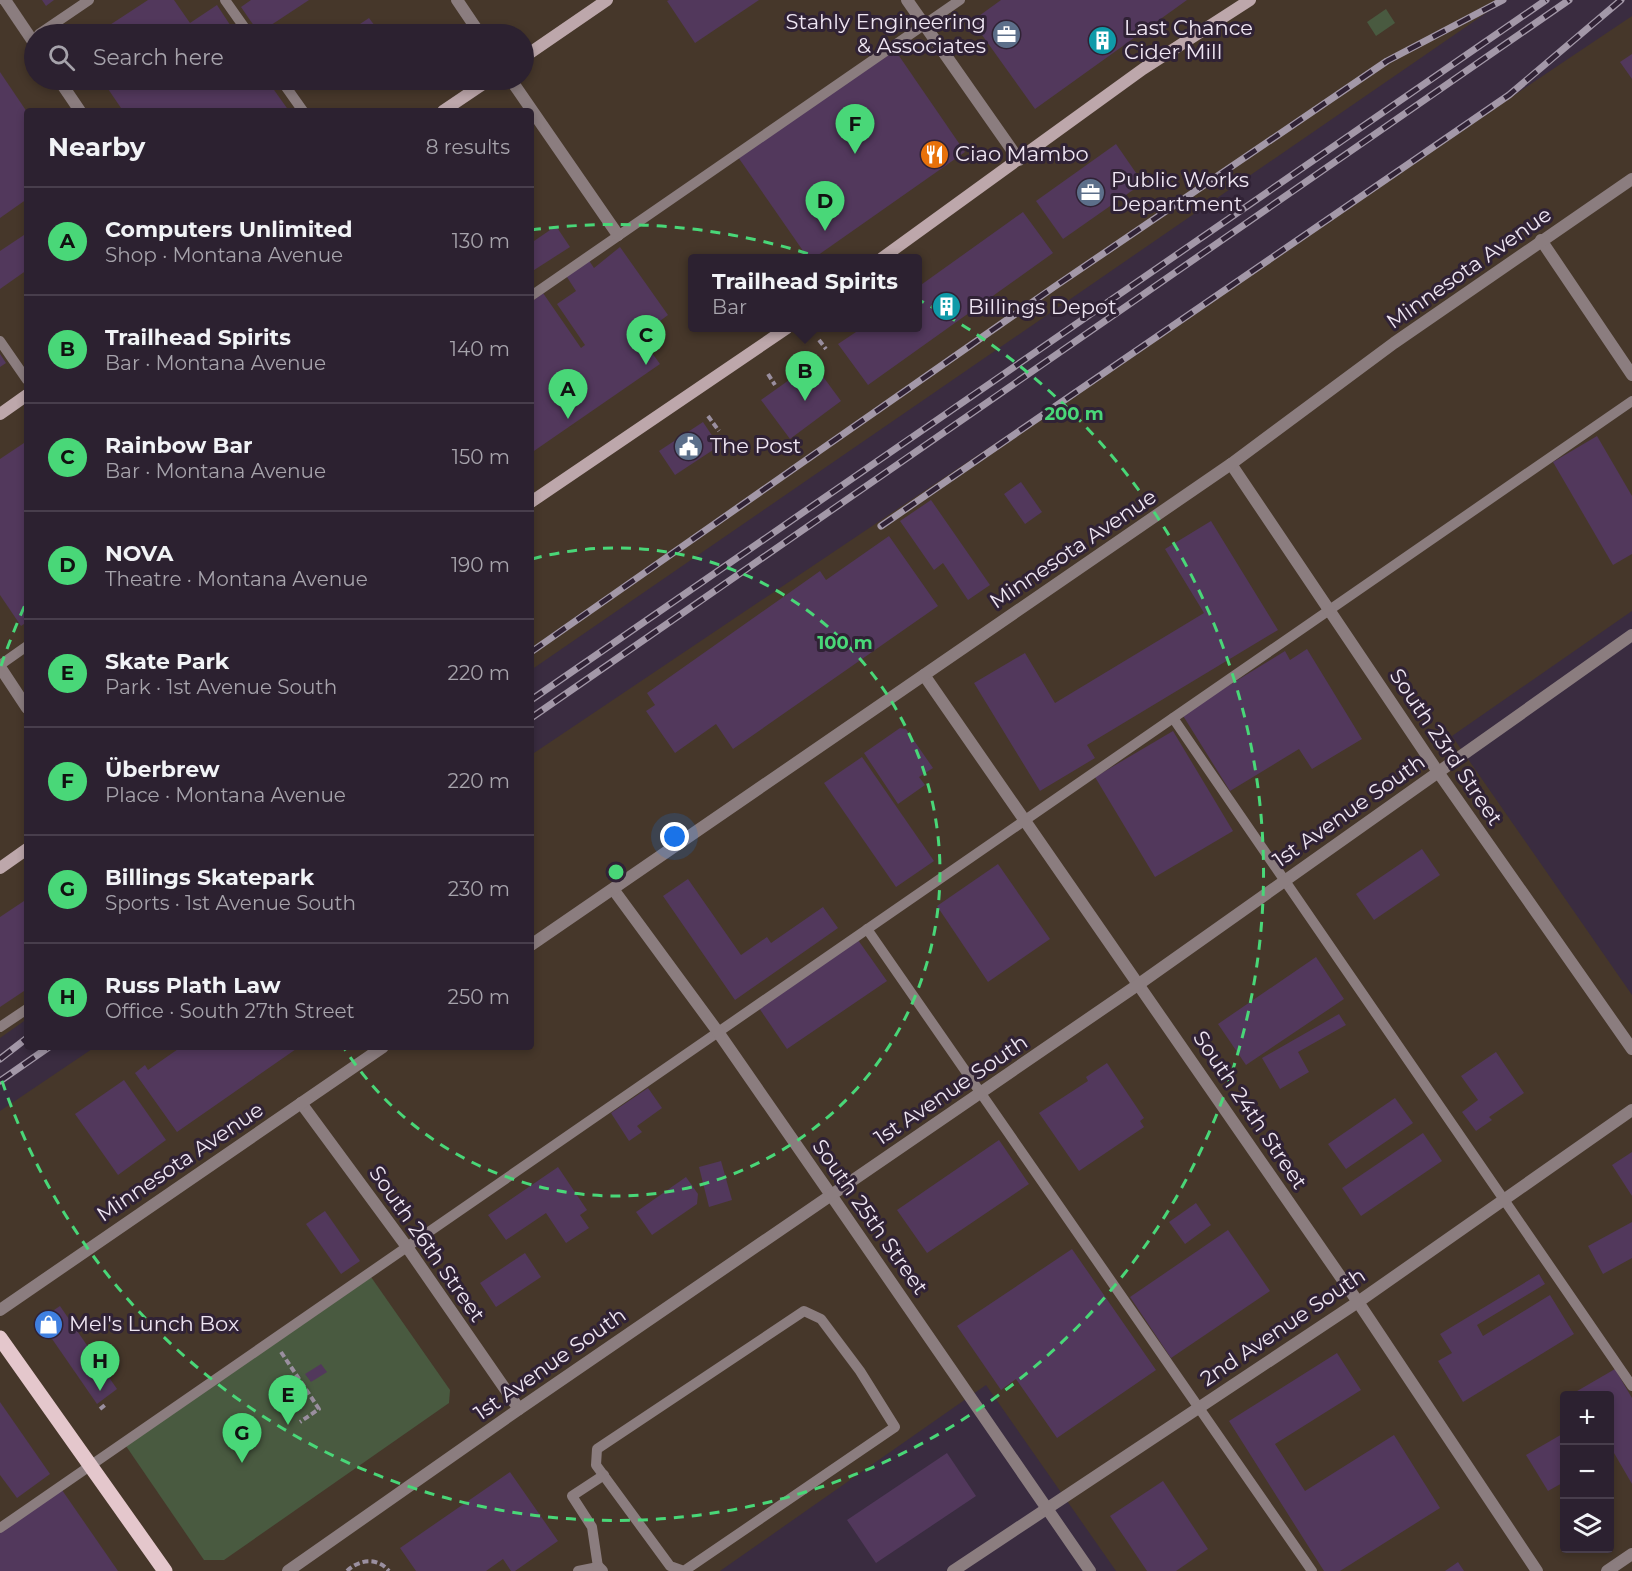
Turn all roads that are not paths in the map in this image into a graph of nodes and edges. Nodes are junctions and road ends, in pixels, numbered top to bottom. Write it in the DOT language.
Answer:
graph roads {
  1 [pos="5,0"];
  2 [pos="89,0"];
  3 [pos="225,0"];
  4 [pos="457,0"];
  5 [pos="607,0"];
  6 [pos="907,0"];
  7 [pos="960,0"];
  8 [pos="1250,0"];
  9 [pos="56,24"];
  10 [pos="242,24"];
  11 [pos="473,24"];
  12 [pos="924,24"];
  13 [pos="24,25"];
  14 [pos="534,50"];
  15 [pos="66,90"];
  16 [pos="287,90"];
  17 [pos="474,90"];
  18 [pos="518,90"];
  19 [pos="78,108"];
  20 [pos="301,108"];
  21 [pos="447,108"];
  22 [pos="530,108"];
  23 [pos="534,114"];
  24 [pos="1019,160"];
  25 [pos="1632,180"];
  26 [pos="618,236"];
  27 [pos="1542,240"];
  28 [pos="888,254"];
  29 [pos="534,294"];
  30 [pos="780,332"];
  31 [pos="0,341"];
  32 [pos="1632,375"];
  33 [pos="24,376"];
  34 [pos="24,397"];
  35 [pos="1632,401"];
  36 [pos="0,414"];
  37 [pos="1231,464"];
  38 [pos="534,500"];
  39 [pos="1330,609"];
  40 [pos="1632,635"];
  41 [pos="24,648"];
  42 [pos="0,666"];
  43 [pos="924,675"];
  44 [pos="24,703"];
  45 [pos="1173,718"];
  46 [pos="1438,772"];
  47 [pos="1026,819"];
  48 [pos="24,851"];
  49 [pos="0,868"];
  50 [pos="1284,881"];
  51 [pos="613,889"];
  52 [pos="867,929"];
  53 [pos="534,943"];
  54 [pos="1139,984"];
  55 [pos="24,1011"];
  56 [pos="0,1027"];
  57 [pos="718,1032"];
  58 [pos="1632,1049"];
  59 [pos="379,1050"];
  60 [pos="980,1093"];
  61 [pos="301,1103"];
  62 [pos="1632,1110"];
  63 [pos="831,1195"];
  64 [pos="1504,1200"];
  65 [pos="407,1247"];
  66 [pos="1358,1302"];
  67 [pos="0,1310"];
  68 [pos="0,1338"];
  69 [pos="1632,1386"];
  70 [pos="1198,1407"];
  71 [pos="519,1409"];
  72 [pos="92,1466"];
  73 [pos="604,1475"];
  74 [pos="1046,1507"];
  75 [pos="0,1528"];
  76 [pos="1632,1554"];
  77 [pos="600,1569"];
  78 [pos="165,1571"];
  79 [pos="288,1571"];
  80 [pos="578,1571"];
  81 [pos="953,1571"];
  82 [pos="1090,1571"];
  83 [pos="1312,1571"];
  84 [pos="1537,1571"];
  85 [pos="1607,1571"];
  1 -- 13 [label="street"];
  2 -- 9 [label="lane"];
  3 -- 10 [label="lane"];
  4 -- 11 [label="street"];
  5 -- 14 [label="main road"];
  6 -- 12 [label="street"];
  7 -- 12 [label="lane"];
  8 -- 24 [label="main road"];
  12 -- 24 [label="street"];
  12 -- 26 [label="lane"];
  15 -- 19 [label="street"];
  16 -- 20 [label="lane"];
  17 -- 21 [label="main road"];
  18 -- 22 [label="street"];
  23 -- 26 [label="street"];
  24 -- 28 [label="main road"];
  25 -- 27 [label="street, Minnesota Avenue"];
  26 -- 29 [label="lane"];
  27 -- 32 [label="street"];
  27 -- 37 [label="street, Minnesota Avenue"];
  30 -- 38 [label="main road"];
  31 -- 33 [label="lane"];
  34 -- 36 [label="main road"];
  35 -- 39 [label="lane"];
  37 -- 39 [label="street, South 23rd Street"];
  37 -- 43 [label="street, Minnesota Avenue"];
  39 -- 45 [label="lane"];
  39 -- 46 [label="street, South 23rd Street"];
  40 -- 46 [label="street, 1st Avenue South"];
  41 -- 42 [label="lane"];
  42 -- 44 [label="street"];
  43 -- 47 [label="street, South 24th Street"];
  43 -- 51 [label="street, Minnesota Avenue"];
  45 -- 47 [label="lane"];
  45 -- 50 [label="lane"];
  46 -- 50 [label="street, 1st Avenue South"];
  46 -- 58 [label="street, South 23rd Street"];
  47 -- 52 [label="lane"];
  47 -- 54 [label="street, South 24th Street"];
  48 -- 49 [label="main road"];
  50 -- 54 [label="street, 1st Avenue South"];
  50 -- 64 [label="lane"];
  51 -- 53 [label="street, Minnesota Avenue"];
  51 -- 57 [label="street, South 25th Street"];
  52 -- 57 [label="lane"];
  52 -- 60 [label="lane"];
  54 -- 60 [label="street, 1st Avenue South"];
  54 -- 66 [label="street, South 24th Street"];
  55 -- 56 [label="lane"];
  57 -- 63 [label="street, South 25th Street"];
  57 -- 65 [label="lane"];
  59 -- 61 [label="street, Minnesota Avenue"];
  60 -- 63 [label="street, 1st Avenue South"];
  60 -- 70 [label="lane"];
  61 -- 65 [label="street, South 26th Street"];
  61 -- 67 [label="street, Minnesota Avenue"];
  62 -- 64 [label="street, 2nd Avenue South"];
  63 -- 71 [label="street, 1st Avenue South"];
  63 -- 74 [label="street, South 25th Street"];
  64 -- 66 [label="street, 2nd Avenue South"];
  64 -- 69 [label="lane"];
  65 -- 71 [label="street, South 26th Street"];
  65 -- 72 [label="lane"];
  66 -- 70 [label="street, 2nd Avenue South"];
  66 -- 84 [label="street, South 24th Street"];
  68 -- 72 [label="main road"];
  70 -- 74 [label="street, 2nd Avenue South"];
  70 -- 83 [label="lane"];
  71 -- 79 [label="street, 1st Avenue South"];
  72 -- 75 [label="lane"];
  72 -- 78 [label="main road"];
  73 -- 73 [label="lane"];
  73 -- 77 [label="lane"];
  74 -- 81 [label="street, 2nd Avenue South"];
  74 -- 82 [label="street, South 25th Street"];
  76 -- 85 [label="street"];
  77 -- 80 [label="lane"];
}
